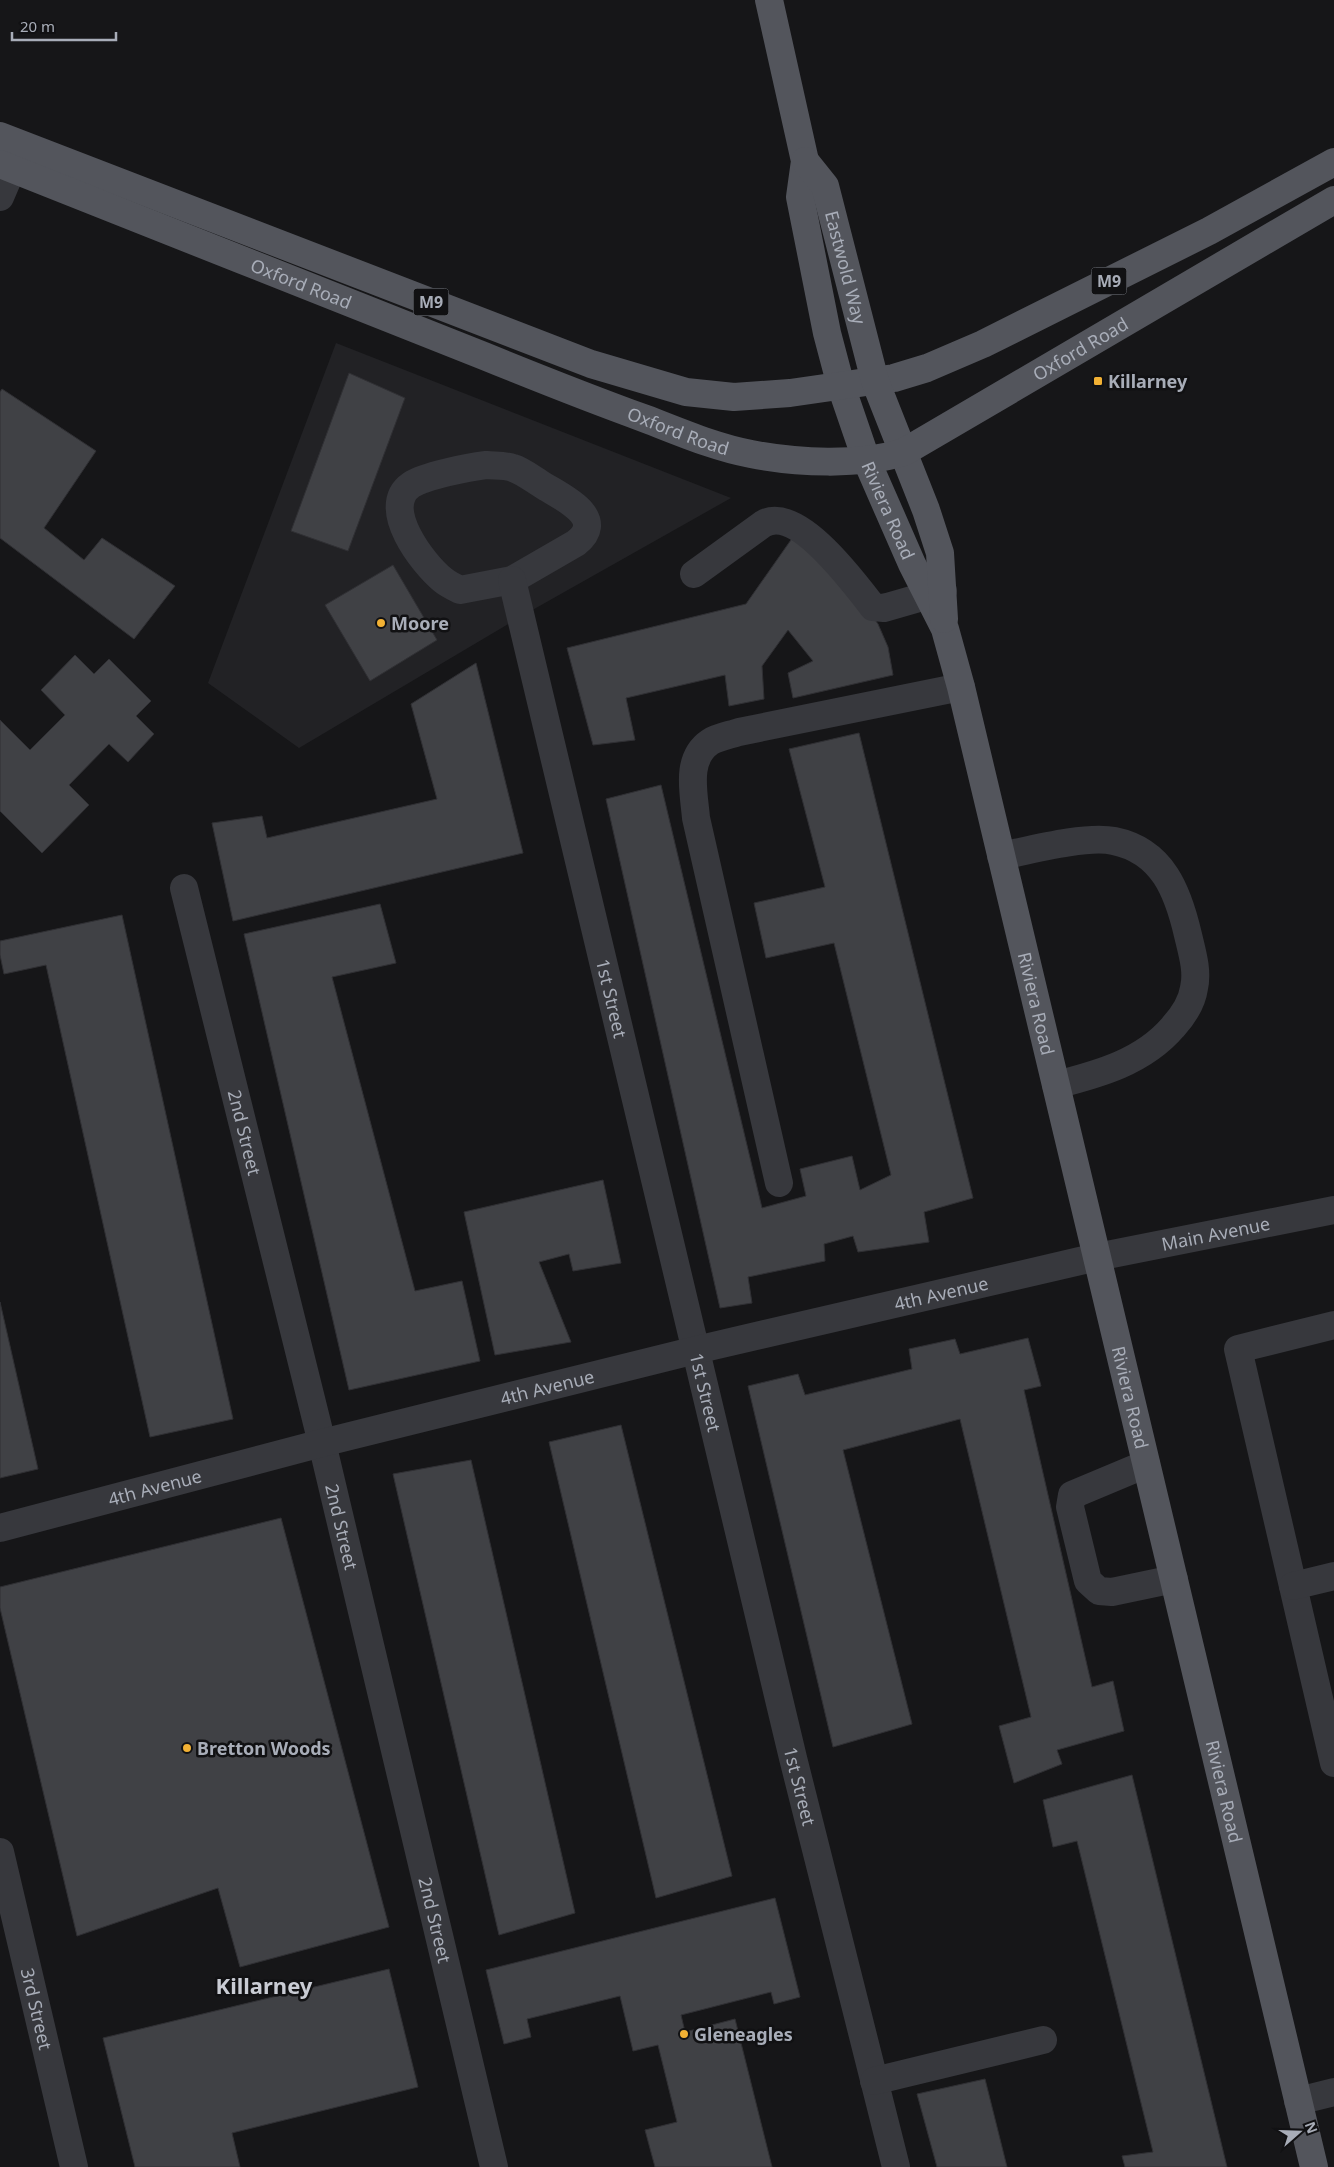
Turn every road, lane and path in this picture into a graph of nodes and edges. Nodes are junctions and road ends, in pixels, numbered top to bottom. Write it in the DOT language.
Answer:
graph roads {
  1 [pos="768,0"];
  2 [pos="9,153"];
  3 [pos="805,161"];
  4 [pos="1334,162"];
  5 [pos="0,197"];
  6 [pos="1334,200"];
  7 [pos="876,381"];
  8 [pos="842,386"];
  9 [pos="904,452"];
  10 [pos="866,459"];
  11 [pos="694,574"];
  12 [pos="512,580"];
  13 [pos="935,593"];
  14 [pos="961,687"];
  15 [pos="1001,856"];
  16 [pos="184,888"];
  17 [pos="1056,1085"];
  18 [pos="779,1183"];
  19 [pos="1334,1210"];
  20 [pos="1097,1257"];
  21 [pos="1334,1326"];
  22 [pos="696,1350"];
  23 [pos="322,1443"];
  24 [pos="1146,1464"];
  25 [pos="0,1528"];
  26 [pos="1334,1576"];
  27 [pos="1174,1580"];
  28 [pos="1293,1586"];
  29 [pos="1334,1763"];
  30 [pos="0,1852"];
  31 [pos="1043,2040"];
  32 [pos="874,2081"];
  33 [pos="1334,2092"];
  34 [pos="1298,2101"];
  35 [pos="74,2167"];
  36 [pos="494,2167"];
  37 [pos="896,2167"];
  38 [pos="1314,2167"];
  1 -- 3 [label="main road, Eastwold Way"];
  2 -- 5 [label="street"];
  2 -- 8 [label="main road, Oxford Road / M9"];
  2 -- 10 [label="main road, Oxford Road / M9"];
  3 -- 7 [label="main road, Eastwold Way"];
  3 -- 8 [label="main road, Eastwold Way"];
  4 -- 7 [label="main road, Oxford Road / M9"];
  6 -- 9 [label="main road, Oxford Road / M9"];
  7 -- 8 [label="main road, Oxford Road / M9"];
  7 -- 9 [label="main road, Riviera Road"];
  8 -- 10 [label="main road, Riviera Road"];
  9 -- 10 [label="main road, Oxford Road / M9"];
  9 -- 13 [label="main road, Riviera Road"];
  10 -- 13 [label="main road, Riviera Road"];
  11 -- 13 [label="street"];
  12 -- 12 [label="street"];
  12 -- 22 [label="street, 1st Street"];
  13 -- 14 [label="main road, Riviera Road"];
  14 -- 15 [label="main road, Riviera Road"];
  14 -- 18 [label="street"];
  15 -- 17 [label="main road, Riviera Road"];
  15 -- 17 [label="street"];
  16 -- 23 [label="street, 2nd Street"];
  17 -- 20 [label="main road, Riviera Road"];
  19 -- 20 [label="street, Main Avenue"];
  20 -- 22 [label="street, 4th Avenue"];
  20 -- 24 [label="main road, Riviera Road"];
  21 -- 28 [label="street"];
  22 -- 23 [label="street, 4th Avenue"];
  22 -- 32 [label="street, 1st Street"];
  23 -- 25 [label="street, 4th Avenue"];
  23 -- 36 [label="street, 2nd Street"];
  24 -- 27 [label="main road, Riviera Road"];
  24 -- 27 [label="street"];
  26 -- 28 [label="street"];
  27 -- 34 [label="main road, Riviera Road"];
  28 -- 29 [label="street"];
  30 -- 35 [label="street, 3rd Street"];
  31 -- 32 [label="street"];
  32 -- 37 [label="street, 1st Street"];
  33 -- 34 [label="street"];
  34 -- 38 [label="main road, Riviera Road"];
}
